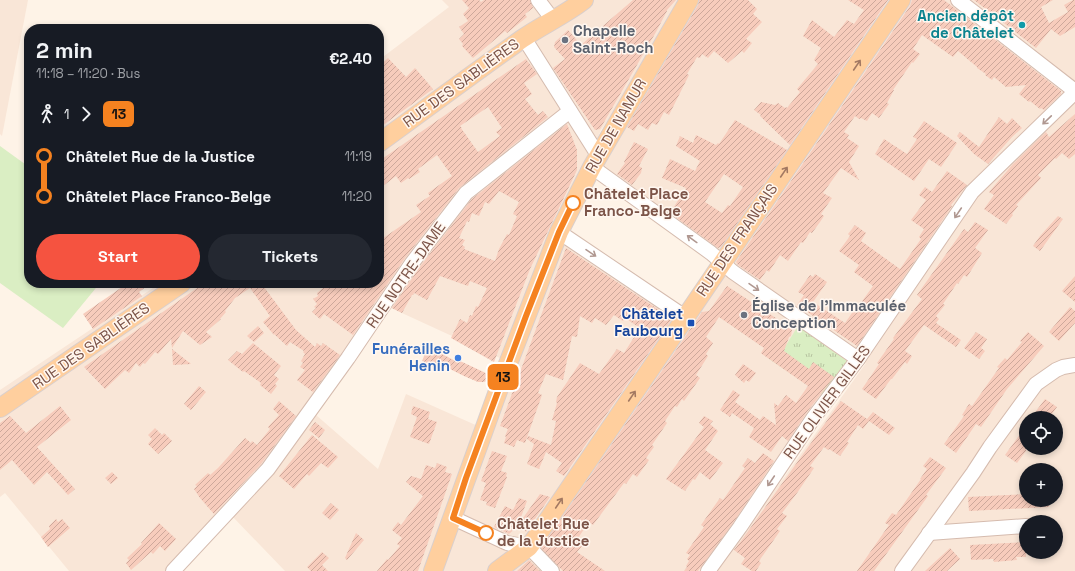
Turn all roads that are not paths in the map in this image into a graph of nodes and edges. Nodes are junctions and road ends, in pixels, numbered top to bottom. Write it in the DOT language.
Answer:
graph roads {
  1 [pos="538,0"];
  2 [pos="584,0"];
  3 [pos="689,0"];
  4 [pos="901,0"];
  5 [pos="958,0"];
  6 [pos="553,20"];
  7 [pos="524,38"];
  8 [pos="1075,92"];
  9 [pos="570,111"];
  10 [pos="384,139"];
  11 [pos="595,161"];
  12 [pos="559,232"];
  13 [pos="722,264"];
  14 [pos="175,288"];
  15 [pos="685,317"];
  16 [pos="858,360"];
  17 [pos="1075,365"];
  18 [pos="0,408"];
  19 [pos="453,518"];
  20 [pos="1019,527"];
  21 [pos="929,533"];
  22 [pos="529,547"];
  23 [pos="173,571"];
  24 [pos="433,571"];
  25 [pos="497,571"];
  26 [pos="552,571"];
  27 [pos="708,571"];
  28 [pos="902,571"];
  1 -- 6 [label="street"];
  2 -- 6 [label="main road, RUE DES SABLIÈRES"];
  3 -- 11 [label="main road, RUE DE NAMUR"];
  13 -- 4 [label="main road, RUE DES FRANÇAIS, one-way"];
  5 -- 8 [label="street"];
  6 -- 7 [label="main road, RUE DES SABLIÈRES"];
  7 -- 9 [label="street"];
  7 -- 10 [label="main road, RUE DES SABLIÈRES"];
  8 -- 16 [label="street, RUE OLIVIER GILLES, one-way"];
  9 -- 11 [label="street"];
  9 -- 23 [label="street, RUE NOTRE-DAME"];
  11 -- 12 [label="main road, RUE DE NAMUR"];
  13 -- 11 [label="street, one-way"];
  12 -- 15 [label="street, one-way"];
  12 -- 19 [label="main road, RUE DE NAMUR"];
  13 -- 15 [label="main road, RUE DES FRANÇAIS"];
  13 -- 16 [label="street, one-way"];
  14 -- 18 [label="main road, RUE DES SABLIÈRES"];
  22 -- 15 [label="main road, RUE DES FRANÇAIS, one-way"];
  16 -- 27 [label="street, RUE OLIVIER GILLES, one-way"];
  17 -- 21 [label="street"];
  19 -- 22 [label="street"];
  19 -- 24 [label="main road, RUE DE NAMUR"];
  20 -- 21 [label="street"];
  21 -- 28 [label="street"];
  22 -- 25 [label="main road, RUE DES FRANÇAIS"];
  22 -- 26 [label="street"];
}
